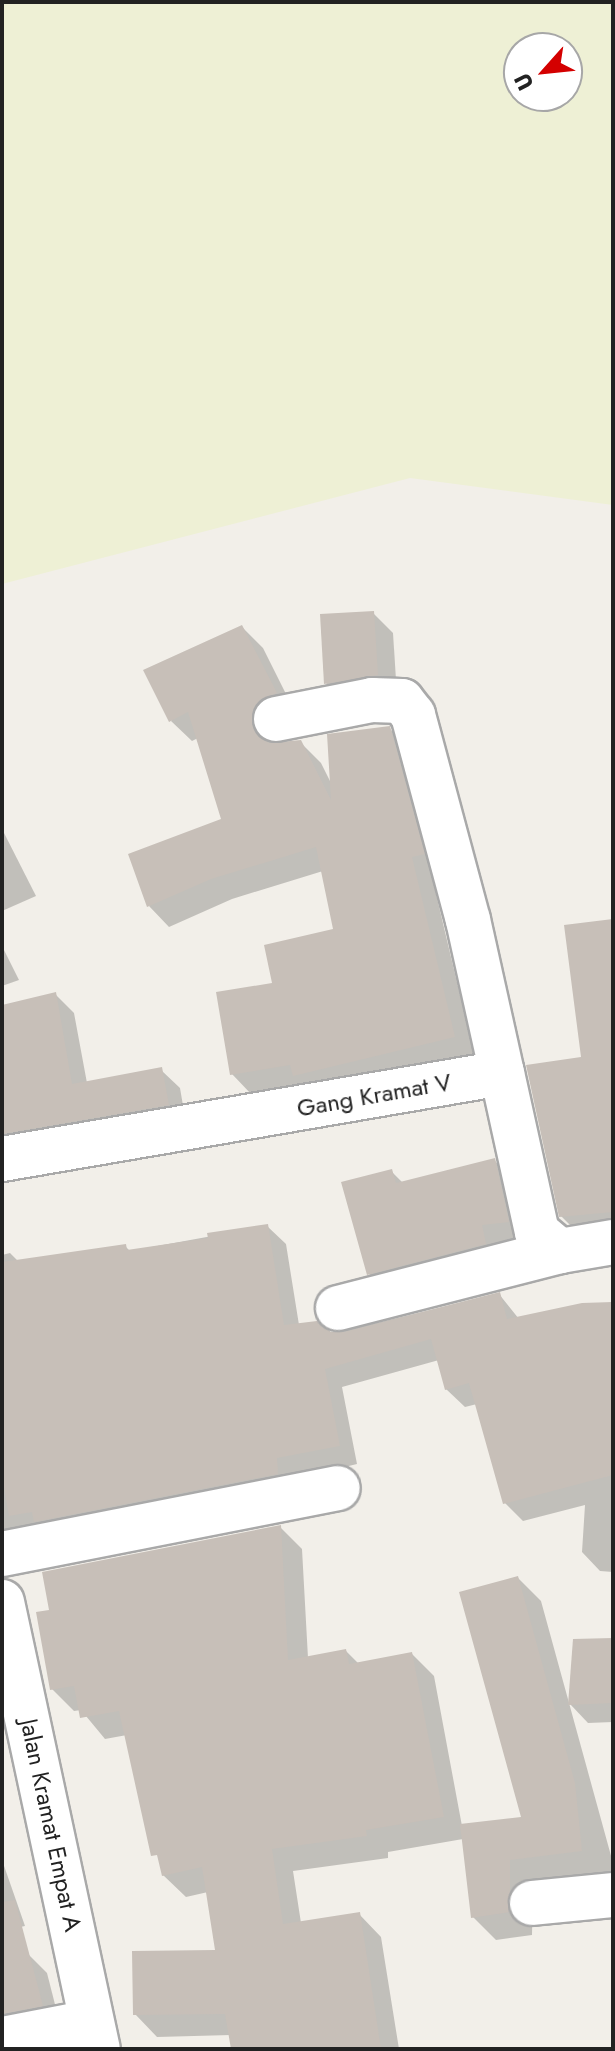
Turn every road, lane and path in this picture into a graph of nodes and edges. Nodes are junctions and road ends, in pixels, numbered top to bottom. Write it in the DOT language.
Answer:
graph roads {
  1 [pos="276,719"];
  2 [pos="502,1073"];
  3 [pos="2,1159"];
  4 [pos="613,1242"];
  5 [pos="560,1251"];
  6 [pos="338,1308"];
  7 [pos="338,1488"];
  8 [pos="2,1554"];
  9 [pos="2,1602"];
  10 [pos="613,1895"];
  11 [pos="532,1903"];
  12 [pos="94,2036"];
  13 [pos="2,2039"];
  1 -- 2 [label="street"];
  2 -- 3 [label="street, Gang Kramat V"];
  2 -- 5 [label="street"];
  4 -- 5 [label="street"];
  5 -- 6 [label="street"];
  7 -- 8 [label="street"];
  9 -- 12 [label="street, Jalan Kramat Empat A"];
  10 -- 11 [label="street"];
  12 -- 13 [label="street"];
}
